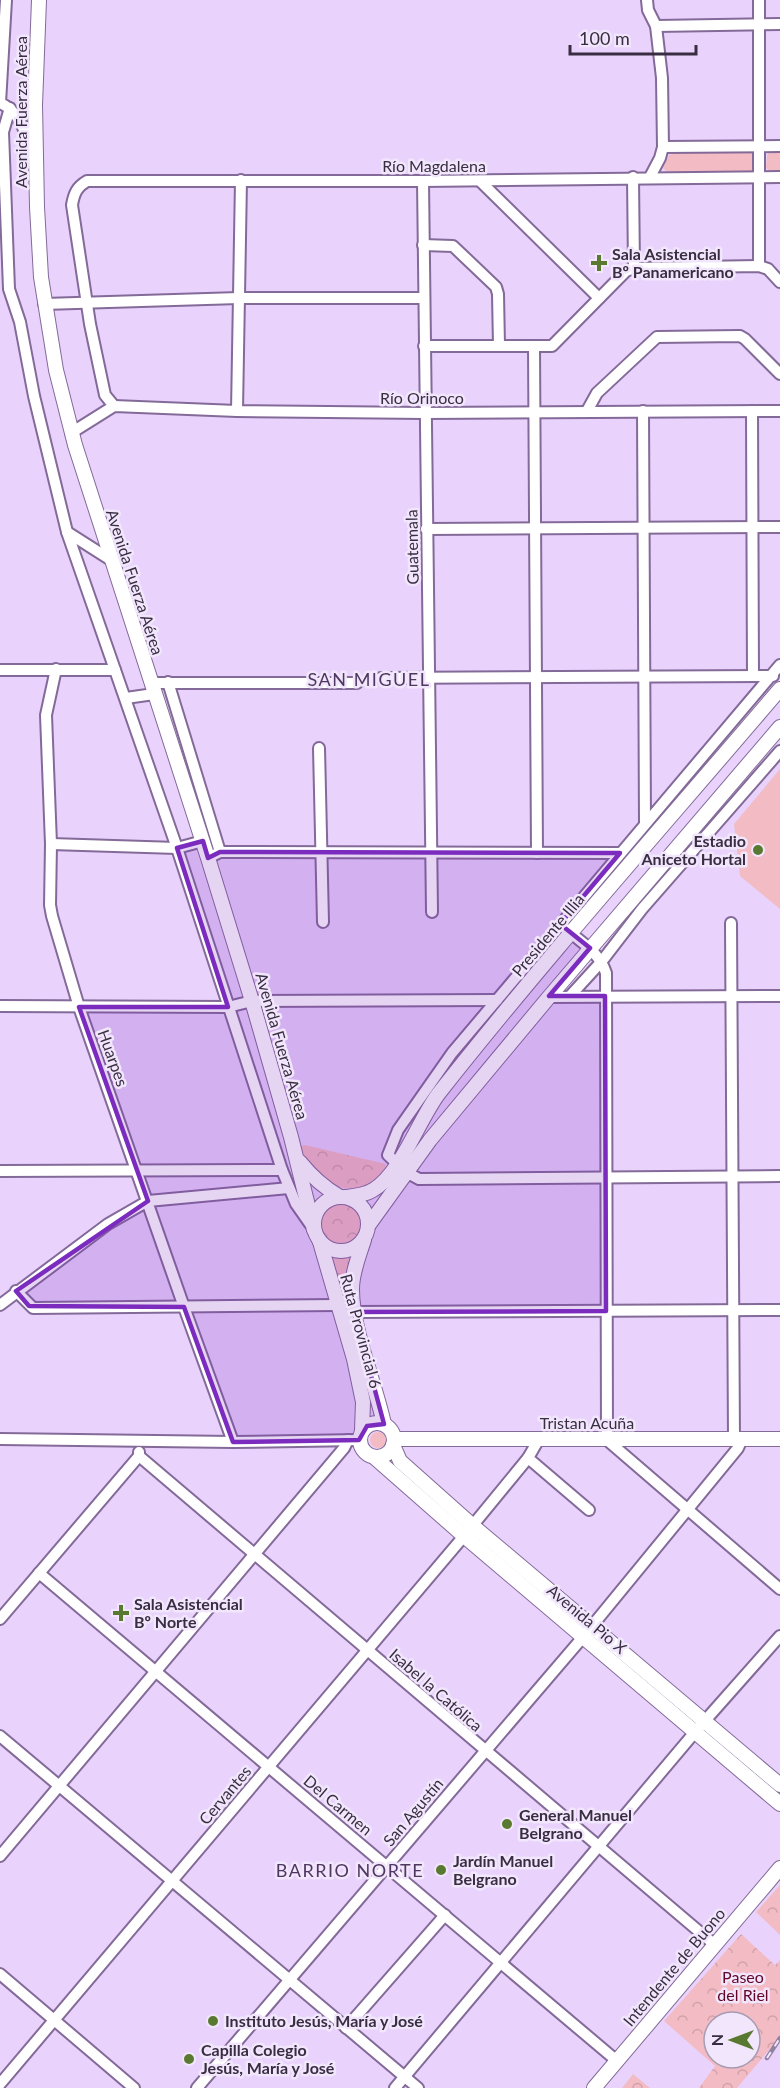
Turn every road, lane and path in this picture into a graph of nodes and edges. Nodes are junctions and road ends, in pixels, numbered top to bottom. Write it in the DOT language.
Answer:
graph roads {
  1 [pos="6,0"];
  2 [pos="39,0"];
  3 [pos="647,0"];
  4 [pos="759,0"];
  5 [pos="759,24"];
  6 [pos="780,24"];
  7 [pos="656,26"];
  8 [pos="5,106"];
  9 [pos="760,146"];
  10 [pos="780,146"];
  11 [pos="663,147"];
  12 [pos="36,157"];
  13 [pos="633,177"];
  14 [pos="650,177"];
  15 [pos="760,177"];
  16 [pos="780,177"];
  17 [pos="241,180"];
  18 [pos="423,181"];
  19 [pos="480,181"];
  20 [pos="423,245"];
  21 [pos="759,266"];
  22 [pos="633,268"];
  23 [pos="780,282"];
  24 [pos="239,297"];
  25 [pos="424,298"];
  26 [pos="599,298"];
  27 [pos="88,301"];
  28 [pos="44,304"];
  29 [pos="424,346"];
  30 [pos="499,346"];
  31 [pos="534,346"];
  32 [pos="780,374"];
  33 [pos="114,406"];
  34 [pos="237,411"];
  35 [pos="587,411"];
  36 [pos="643,411"];
  37 [pos="752,411"];
  38 [pos="780,411"];
  39 [pos="534,412"];
  40 [pos="425,413"];
  41 [pos="71,433"];
  42 [pos="535,528"];
  43 [pos="644,528"];
  44 [pos="752,528"];
  45 [pos="780,528"];
  46 [pos="426,529"];
  47 [pos="67,532"];
  48 [pos="111,560"];
  49 [pos="780,665"];
  50 [pos="56,669"];
  51 [pos="0,670"];
  52 [pos="115,670"];
  53 [pos="753,676"];
  54 [pos="776,676"];
  55 [pos="536,677"];
  56 [pos="644,677"];
  57 [pos="381,678"];
  58 [pos="430,678"];
  59 [pos="168,682"];
  60 [pos="357,683"];
  61 [pos="153,689"];
  62 [pos="780,689"];
  63 [pos="126,698"];
  64 [pos="780,727"];
  65 [pos="319,748"];
  66 [pos="780,751"];
  67 [pos="720,808"];
  68 [pos="645,824"];
  69 [pos="203,841"];
  70 [pos="51,844"];
  71 [pos="177,848"];
  72 [pos="321,853"];
  73 [pos="431,853"];
  74 [pos="537,853"];
  75 [pos="620,854"];
  76 [pos="214,855"];
  77 [pos="432,912"];
  78 [pos="323,922"];
  79 [pos="730,923"];
  80 [pos="566,929"];
  81 [pos="590,948"];
  82 [pos="602,961"];
  83 [pos="549,996"];
  84 [pos="570,996"];
  85 [pos="605,996"];
  86 [pos="732,996"];
  87 [pos="780,996"];
  88 [pos="497,1000"];
  89 [pos="252,1001"];
  90 [pos="0,1006"];
  91 [pos="79,1007"];
  92 [pos="228,1007"];
  93 [pos="297,1158"];
  94 [pos="402,1168"];
  95 [pos="282,1170"];
  96 [pos="0,1171"];
  97 [pos="137,1172"];
  98 [pos="733,1176"];
  99 [pos="780,1176"];
  100 [pos="606,1177"];
  101 [pos="289,1188"];
  102 [pos="343,1197"];
  103 [pos="148,1201"];
  104 [pos="369,1226"];
  105 [pos="317,1235"];
  106 [pos="364,1240"];
  107 [pos="16,1291"];
  108 [pos="0,1305"];
  109 [pos="337,1305"];
  110 [pos="184,1307"];
  111 [pos="734,1310"];
  112 [pos="780,1310"];
  113 [pos="606,1311"];
  114 [pos="354,1312"];
  115 [pos="384,1424"];
  116 [pos="356,1437"];
  117 [pos="0,1439"];
  118 [pos="539,1439"];
  119 [pos="738,1439"];
  120 [pos="780,1439"];
  121 [pos="607,1440"];
  122 [pos="140,1442"];
  123 [pos="233,1442"];
  124 [pos="393,1442"];
  125 [pos="139,1456"];
  126 [pos="374,1457"];
  127 [pos="528,1458"];
  128 [pos="687,1509"];
  129 [pos="589,1510"];
  130 [pos="469,1531"];
  131 [pos="254,1555"];
  132 [pos="39,1573"];
  133 [pos="780,1589"];
  134 [pos="0,1619"];
  135 [pos="587,1632"];
  136 [pos="780,1636"];
  137 [pos="367,1650"];
  138 [pos="156,1671"];
  139 [pos="705,1722"];
  140 [pos="695,1732"];
  141 [pos="0,1736"];
  142 [pos="485,1751"];
  143 [pos="269,1767"];
  144 [pos="780,1785"];
  145 [pos="59,1786"];
  146 [pos="780,1804"];
  147 [pos="599,1846"];
  148 [pos="0,1856"];
  149 [pos="387,1866"];
  150 [pos="780,1868"];
  151 [pos="172,1881"];
  152 [pos="445,1915"];
  153 [pos="715,1945"];
  154 [pos="501,1963"];
  155 [pos="0,1974"];
  156 [pos="290,1980"];
  157 [pos="54,2020"];
  158 [pos="346,2028"];
  159 [pos="617,2061"];
  160 [pos="405,2077"];
  161 [pos="0,2084"];
  162 [pos="134,2088"];
  163 [pos="197,2088"];
  164 [pos="395,2088"];
  165 [pos="418,2088"];
  166 [pos="594,2088"];
  1 -- 8 [label="street"];
  2 -- 12 [label="main road, Avenida Fuerza Aérea"];
  3 -- 7 [label="street"];
  4 -- 5 [label="street"];
  5 -- 6 [label="street"];
  5 -- 7 [label="street"];
  5 -- 9 [label="street"];
  7 -- 11 [label="street"];
  8 -- 12 [label="street"];
  8 -- 47 [label="street"];
  9 -- 10 [label="street"];
  9 -- 11 [label="street"];
  9 -- 15 [label="street"];
  11 -- 14 [label="street"];
  12 -- 28 [label="main road, Avenida Fuerza Aérea"];
  13 -- 14 [label="street, Río Magdalena"];
  13 -- 19 [label="street, Río Magdalena"];
  13 -- 22 [label="street"];
  14 -- 15 [label="street, Río Magdalena"];
  15 -- 16 [label="street, Río Magdalena"];
  15 -- 21 [label="street"];
  17 -- 18 [label="street, Río Magdalena"];
  17 -- 24 [label="street"];
  17 -- 27 [label="street, Río Magdalena"];
  18 -- 19 [label="street, Río Magdalena"];
  18 -- 20 [label="street, Guatemala"];
  19 -- 26 [label="street"];
  20 -- 25 [label="street, Guatemala"];
  20 -- 30 [label="street"];
  21 -- 22 [label="street"];
  21 -- 23 [label="street"];
  22 -- 26 [label="street"];
  24 -- 25 [label="street"];
  24 -- 27 [label="street"];
  24 -- 34 [label="street"];
  25 -- 29 [label="street, Guatemala"];
  26 -- 31 [label="street"];
  27 -- 28 [label="street"];
  27 -- 33 [label="street"];
  28 -- 41 [label="main road, Avenida Fuerza Aérea"];
  29 -- 30 [label="street"];
  29 -- 40 [label="street, Guatemala"];
  30 -- 31 [label="street"];
  31 -- 39 [label="street"];
  32 -- 35 [label="street"];
  33 -- 34 [label="street, Río Orinoco"];
  33 -- 41 [label="street"];
  34 -- 40 [label="street, Río Orinoco"];
  35 -- 36 [label="street, Río Orinoco"];
  35 -- 39 [label="street, Río Orinoco"];
  36 -- 37 [label="street, Río Orinoco"];
  36 -- 43 [label="street"];
  37 -- 38 [label="street, Río Orinoco"];
  37 -- 44 [label="street"];
  39 -- 40 [label="street, Río Orinoco"];
  39 -- 42 [label="street"];
  40 -- 46 [label="street, Guatemala"];
  41 -- 48 [label="main road, Avenida Fuerza Aérea"];
  42 -- 43 [label="street"];
  42 -- 46 [label="street"];
  42 -- 55 [label="street"];
  43 -- 44 [label="street"];
  43 -- 56 [label="street"];
  44 -- 45 [label="street"];
  44 -- 53 [label="street"];
  46 -- 58 [label="street, Guatemala"];
  47 -- 48 [label="street"];
  47 -- 52 [label="street"];
  48 -- 61 [label="main road, Avenida Fuerza Aérea"];
  49 -- 54 [label="street"];
  50 -- 51 [label="street"];
  50 -- 52 [label="street"];
  50 -- 70 [label="street, Huarpes"];
  52 -- 63 [label="street"];
  53 -- 54 [label="street"];
  53 -- 56 [label="street"];
  54 -- 68 [label="street"];
  55 -- 56 [label="street"];
  55 -- 58 [label="street"];
  55 -- 74 [label="street"];
  56 -- 68 [label="street"];
  57 -- 58 [label="street"];
  58 -- 73 [label="street, Guatemala"];
  59 -- 60 [label="street"];
  59 -- 61 [label="street"];
  59 -- 76 [label="street"];
  61 -- 63 [label="street"];
  61 -- 69 [label="main road, Avenida Fuerza Aérea"];
  62 -- 80 [label="main road, Presidente Illia"];
  63 -- 71 [label="street"];
  64 -- 67 [label="main road, Presidente Illia"];
  65 -- 72 [label="street"];
  66 -- 67 [label="street"];
  67 -- 81 [label="main road, Presidente Illia"];
  67 -- 82 [label="street"];
  68 -- 75 [label="street"];
  69 -- 71 [label="street"];
  69 -- 76 [label="main road, Avenida Fuerza Aérea"];
  70 -- 71 [label="street"];
  70 -- 91 [label="street, Huarpes"];
  71 -- 92 [label="street"];
  72 -- 73 [label="street"];
  72 -- 76 [label="street"];
  72 -- 78 [label="street"];
  73 -- 74 [label="street"];
  73 -- 77 [label="street, Guatemala"];
  74 -- 75 [label="street"];
  75 -- 80 [label="street"];
  76 -- 89 [label="main road, Avenida Fuerza Aérea"];
  79 -- 86 [label="street"];
  80 -- 81 [label="street"];
  80 -- 88 [label="street"];
  80 -- 94 [label="main road, Presidente Illia"];
  81 -- 82 [label="street"];
  81 -- 83 [label="main road, Presidente Illia"];
  82 -- 84 [label="street"];
  82 -- 85 [label="street"];
  83 -- 84 [label="street"];
  83 -- 94 [label="main road, Presidente Illia"];
  84 -- 85 [label="street"];
  85 -- 86 [label="street"];
  85 -- 100 [label="street"];
  86 -- 87 [label="street"];
  86 -- 98 [label="street"];
  88 -- 89 [label="street"];
  88 -- 94 [label="street"];
  89 -- 92 [label="street"];
  89 -- 93 [label="main road, Avenida Fuerza Aérea"];
  90 -- 91 [label="street"];
  91 -- 92 [label="street"];
  91 -- 97 [label="street, Huarpes"];
  92 -- 95 [label="street"];
  93 -- 102 [label="main road"];
  93 -- 105 [label="main road, Avenida Fuerza Aérea"];
  94 -- 100 [label="street"];
  94 -- 102 [label="main road, Presidente Illia"];
  94 -- 104 [label="main road, Presidente Illia"];
  95 -- 97 [label="street"];
  95 -- 101 [label="street"];
  96 -- 97 [label="street"];
  97 -- 103 [label="street, Huarpes"];
  98 -- 99 [label="street"];
  98 -- 100 [label="street"];
  98 -- 111 [label="street"];
  100 -- 113 [label="street"];
  101 -- 103 [label="street"];
  101 -- 105 [label="street"];
  102 -- 104 [label="main road"];
  102 -- 105 [label="main road"];
  103 -- 107 [label="street"];
  103 -- 110 [label="street, Huarpes"];
  104 -- 106 [label="main road"];
  105 -- 106 [label="main road"];
  105 -- 109 [label="main road, Ruta Provincial 6"];
  106 -- 114 [label="main road, Ruta Provincial 6"];
  107 -- 108 [label="street"];
  107 -- 110 [label="street"];
  109 -- 110 [label="street"];
  109 -- 116 [label="main road, Ruta Provincial 6"];
  110 -- 123 [label="street, Huarpes"];
  111 -- 112 [label="street"];
  111 -- 113 [label="street"];
  111 -- 119 [label="street"];
  113 -- 114 [label="street"];
  113 -- 121 [label="street"];
  114 -- 115 [label="main road, Ruta Provincial 6"];
  115 -- 116 [label="main road"];
  115 -- 124 [label="main road"];
  116 -- 123 [label="street"];
  116 -- 126 [label="main road"];
  116 -- 131 [label="street"];
  117 -- 122 [label="street"];
  118 -- 121 [label="main road, Tristan Acuña"];
  118 -- 124 [label="main road, Tristan Acuña"];
  118 -- 127 [label="street, Cervantes"];
  119 -- 120 [label="main road, Tristan Acuña"];
  119 -- 121 [label="main road, Tristan Acuña"];
  119 -- 128 [label="street, San Agustín"];
  121 -- 128 [label="street"];
  122 -- 123 [label="street"];
  122 -- 125 [label="street"];
  124 -- 126 [label="main road"];
  124 -- 130 [label="main road, Avenida Pio X"];
  125 -- 131 [label="street, Isabel la Católica"];
  125 -- 132 [label="street"];
  126 -- 130 [label="main road, Avenida Pio X"];
  127 -- 129 [label="street"];
  127 -- 130 [label="street, Cervantes"];
  128 -- 133 [label="street"];
  128 -- 135 [label="street, San Agustín"];
  130 -- 135 [label="main road, Avenida Pio X"];
  130 -- 137 [label="street, Cervantes"];
  131 -- 137 [label="street, Isabel la Católica"];
  131 -- 138 [label="street"];
  132 -- 134 [label="street"];
  132 -- 138 [label="street, Del Carmen"];
  135 -- 139 [label="main road, Avenida Pio X"];
  135 -- 140 [label="main road, Avenida Pio X"];
  135 -- 142 [label="street, San Agustín"];
  136 -- 139 [label="street"];
  137 -- 142 [label="street, Isabel la Católica"];
  137 -- 143 [label="street, Cervantes"];
  138 -- 143 [label="street, Del Carmen"];
  138 -- 145 [label="street"];
  139 -- 140 [label="street"];
  139 -- 144 [label="main road, Avenida Pio X"];
  140 -- 146 [label="main road, Avenida Pio X"];
  140 -- 147 [label="street"];
  141 -- 145 [label="street"];
  142 -- 147 [label="street, Isabel la Católica"];
  142 -- 149 [label="street, San Agustín"];
  143 -- 149 [label="street, Del Carmen"];
  143 -- 151 [label="street, Cervantes"];
  145 -- 148 [label="street"];
  145 -- 151 [label="street"];
  147 -- 153 [label="street, Isabel la Católica"];
  147 -- 154 [label="street"];
  149 -- 152 [label="street, Del Carmen"];
  149 -- 156 [label="street, San Agustín"];
  150 -- 153 [label="main road, Intendente de Buono"];
  151 -- 156 [label="street"];
  151 -- 157 [label="street, Cervantes"];
  152 -- 154 [label="street, Del Carmen"];
  152 -- 158 [label="street"];
  153 -- 159 [label="main road, Intendente de Buono"];
  154 -- 159 [label="street, Del Carmen"];
  154 -- 160 [label="street"];
  155 -- 157 [label="street"];
  156 -- 158 [label="street"];
  156 -- 163 [label="street, San Agustín"];
  157 -- 161 [label="street, Cervantes"];
  157 -- 162 [label="street"];
  158 -- 160 [label="street"];
  159 -- 166 [label="main road, Intendente de Buono"];
  160 -- 164 [label="street"];
  160 -- 165 [label="street"];
}
